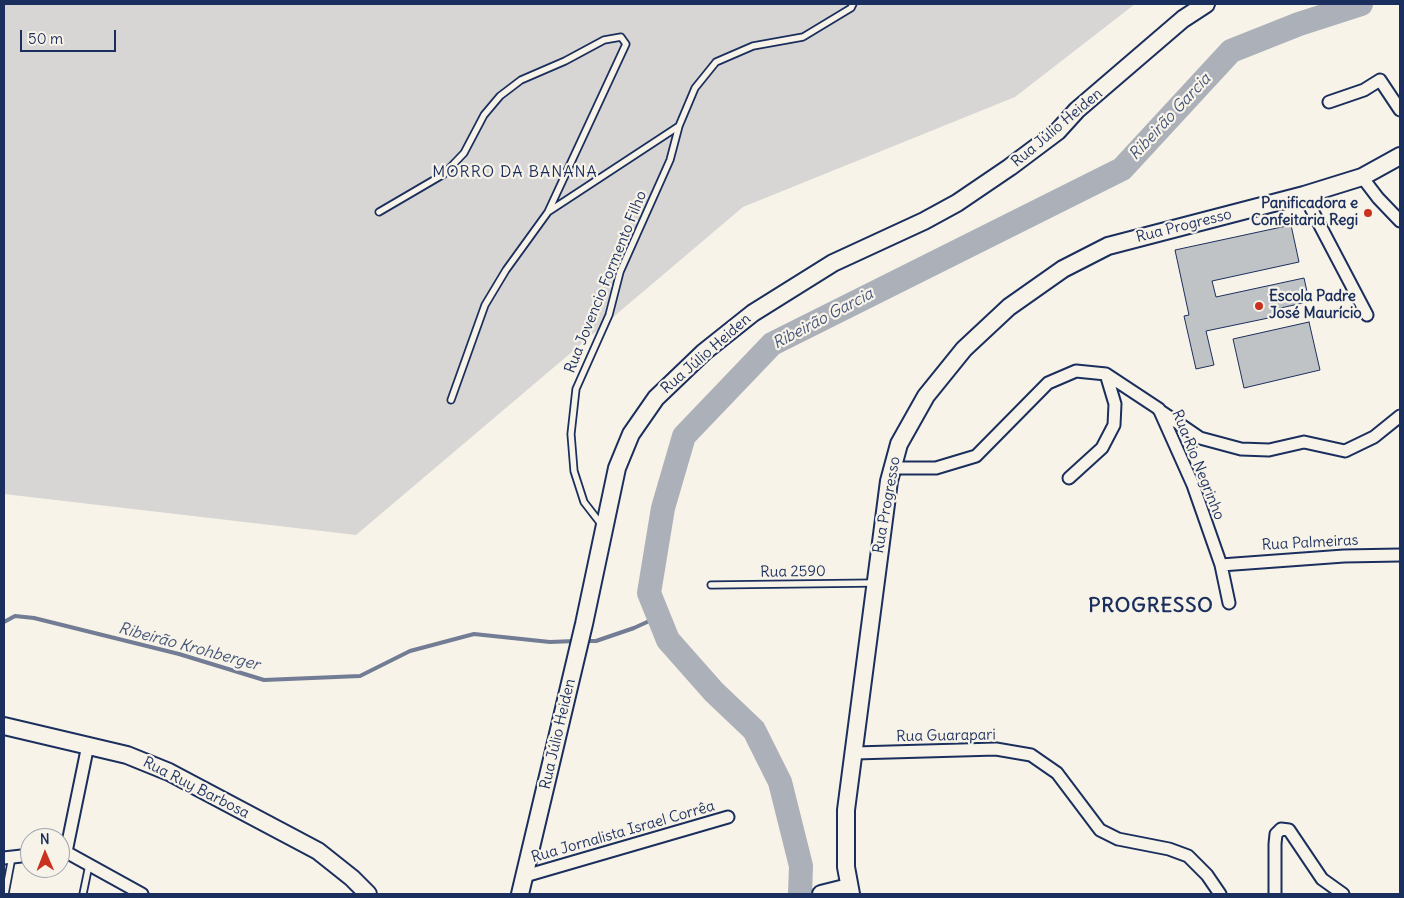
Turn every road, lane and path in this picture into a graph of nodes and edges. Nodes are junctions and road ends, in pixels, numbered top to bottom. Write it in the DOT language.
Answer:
graph roads {
  1 [pos="853,4"];
  2 [pos="1206,4"];
  3 [pos="1329,102"];
  4 [pos="1400,110"];
  5 [pos="679,126"];
  6 [pos="1400,156"];
  7 [pos="1362,177"];
  8 [pos="1304,195"];
  9 [pos="378,212"];
  10 [pos="548,212"];
  11 [pos="1400,221"];
  12 [pos="1367,315"];
  13 [pos="1106,374"];
  14 [pos="451,400"];
  15 [pos="1159,409"];
  16 [pos="1400,416"];
  17 [pos="891,468"];
  18 [pos="1069,478"];
  19 [pos="606,529"];
  20 [pos="1400,555"];
  21 [pos="1221,564"];
  22 [pos="875,583"];
  23 [pos="712,585"];
  24 [pos="1229,603"];
  25 [pos="4,726"];
  26 [pos="88,745"];
  27 [pos="855,752"];
  28 [pos="728,816"];
  29 [pos="69,828"];
  30 [pos="70,856"];
  31 [pos="8,857"];
  32 [pos="89,865"];
  33 [pos="525,876"];
  34 [pos="850,891"];
  35 [pos="824,893"];
  36 [pos="5,894"];
  37 [pos="83,894"];
  38 [pos="142,894"];
  39 [pos="368,894"];
  40 [pos="520,894"];
  41 [pos="1220,894"];
  42 [pos="1275,894"];
  43 [pos="1343,894"];
  1 -- 5 [label="lane, Rua Jovencio Formento Filho"];
  2 -- 19 [label="street, Rua Júlio Heiden"];
  3 -- 4 [label="street"];
  5 -- 10 [label="lane"];
  5 -- 19 [label="lane, Rua Jovencio Formento Filho"];
  6 -- 7 [label="street, Rua Progresso"];
  7 -- 8 [label="street, Rua Progresso"];
  7 -- 11 [label="street"];
  8 -- 12 [label="street"];
  8 -- 17 [label="street, Rua Progresso"];
  9 -- 10 [label="lane"];
  10 -- 14 [label="lane"];
  13 -- 15 [label="street, Rua Rio Negrinho"];
  13 -- 17 [label="street, Rua Rio Negrinho"];
  13 -- 18 [label="street"];
  15 -- 16 [label="street"];
  15 -- 21 [label="street, Rua Rio Negrinho"];
  17 -- 22 [label="street, Rua Progresso"];
  19 -- 33 [label="street, Rua Júlio Heiden"];
  20 -- 21 [label="street, Rua Palmeiras"];
  21 -- 24 [label="street, Rua Rio Negrinho"];
  22 -- 23 [label="lane, Rua 2590"];
  22 -- 27 [label="street, Rua Progresso"];
  25 -- 26 [label="street, Rua Ruy Barbosa"];
  26 -- 29 [label="street"];
  26 -- 39 [label="street, Rua Ruy Barbosa"];
  27 -- 34 [label="street, Rua Progresso"];
  27 -- 41 [label="street, Rua Guarapari"];
  28 -- 33 [label="street, Rua Jornalista Israel Corrêa"];
  30 -- 32 [label="street"];
  31 -- 36 [label="lane"];
  32 -- 37 [label="lane"];
  32 -- 38 [label="street"];
  33 -- 40 [label="street, Rua Júlio Heiden"];
  34 -- 35 [label="street"];
  42 -- 43 [label="street"];
}
